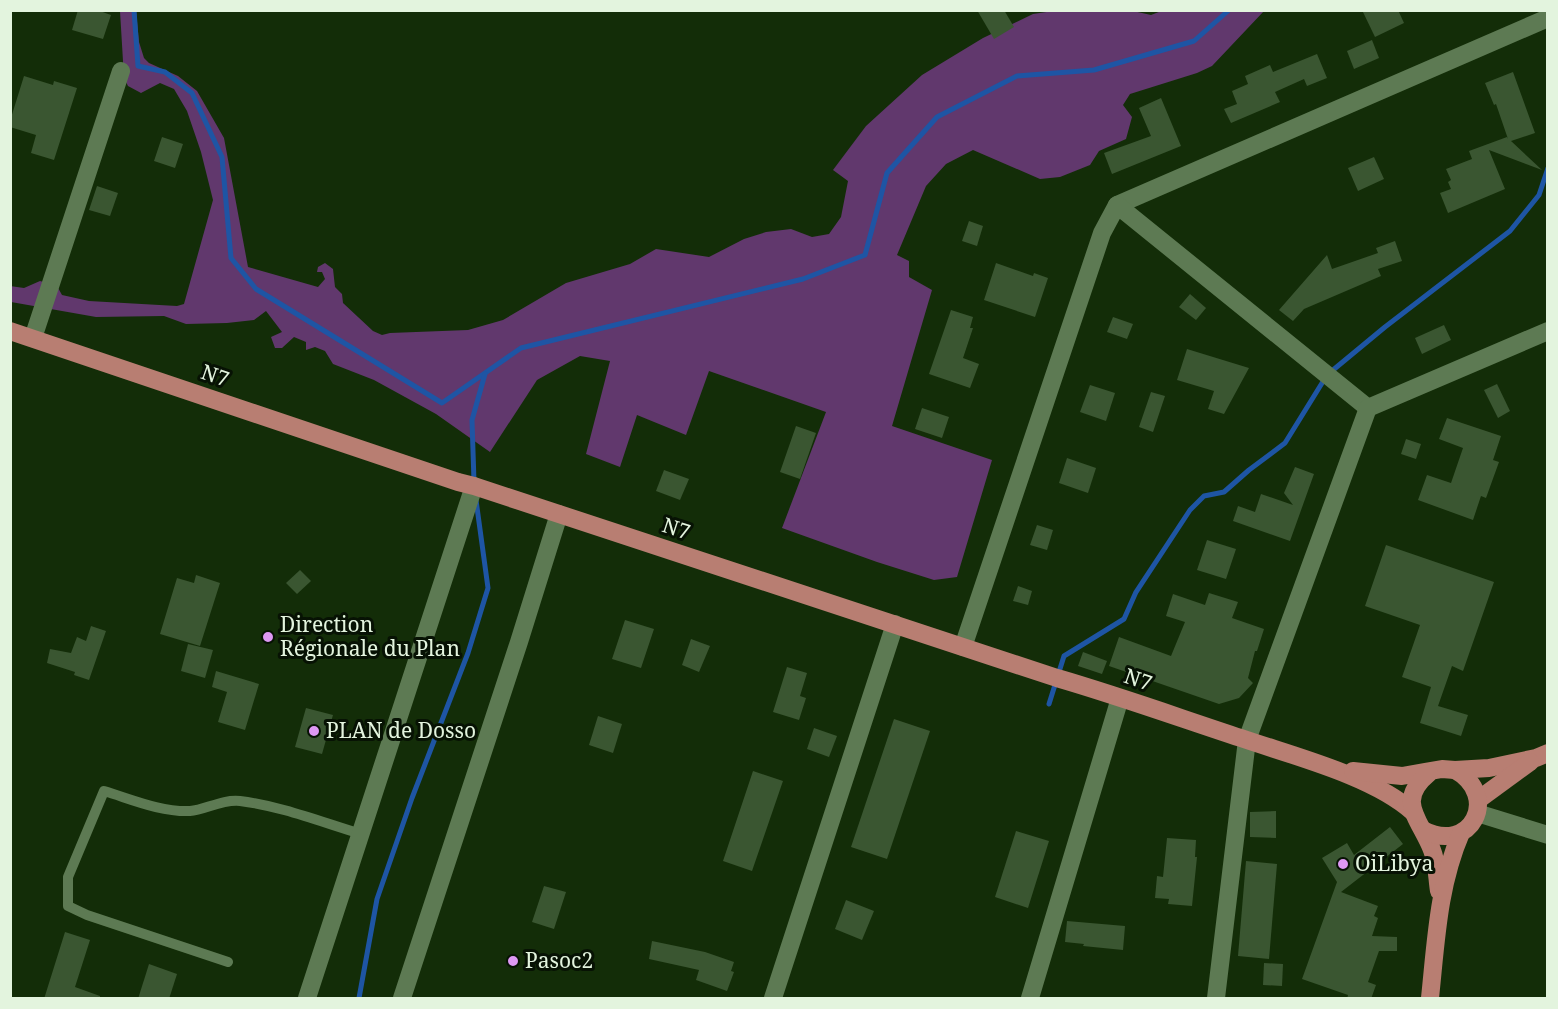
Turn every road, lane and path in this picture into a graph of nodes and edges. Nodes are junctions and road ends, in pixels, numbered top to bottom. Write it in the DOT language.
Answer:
graph roads {
  1 [pos="1548,18"];
  2 [pos="121,71"];
  3 [pos="1117,205"];
  4 [pos="10,331"];
  5 [pos="1548,331"];
  6 [pos="33,338"];
  7 [pos="1368,408"];
  8 [pos="474,486"];
  9 [pos="559,514"];
  10 [pos="895,624"];
  11 [pos="963,646"];
  12 [pos="1120,698"];
  13 [pos="1247,740"];
  14 [pos="1542,755"];
  15 [pos="1328,768"];
  16 [pos="1455,771"];
  17 [pos="1429,773"];
  18 [pos="1478,807"];
  19 [pos="1413,812"];
  20 [pos="1423,830"];
  21 [pos="1461,833"];
  22 [pos="361,834"];
  23 [pos="1548,835"];
  24 [pos="1440,899"];
  25 [pos="228,962"];
  26 [pos="307,999"];
  27 [pos="402,999"];
  28 [pos="773,999"];
  29 [pos="1030,999"];
  30 [pos="1216,999"];
  31 [pos="1430,999"];
  1 -- 3 [label="street"];
  2 -- 6 [label="street"];
  3 -- 7 [label="street"];
  3 -- 11 [label="street"];
  4 -- 6 [label="main road, N7"];
  5 -- 7 [label="street"];
  6 -- 8 [label="main road, N7"];
  7 -- 13 [label="street"];
  8 -- 9 [label="main road, N7"];
  8 -- 22 [label="street"];
  9 -- 10 [label="main road, N7"];
  9 -- 27 [label="street"];
  10 -- 11 [label="main road, N7"];
  10 -- 28 [label="street"];
  11 -- 12 [label="main road, N7"];
  12 -- 13 [label="main road, N7"];
  12 -- 29 [label="street"];
  13 -- 15 [label="main road, N7"];
  13 -- 30 [label="street"];
  14 -- 16 [label="main road"];
  14 -- 18 [label="main road"];
  15 -- 17 [label="main road"];
  15 -- 19 [label="main road"];
  16 -- 17 [label="main road"];
  16 -- 18 [label="main road"];
  17 -- 19 [label="main road"];
  18 -- 21 [label="main road"];
  18 -- 23 [label="street"];
  19 -- 20 [label="main road"];
  20 -- 21 [label="main road"];
  20 -- 24 [label="main road"];
  21 -- 24 [label="main road"];
  22 -- 25 [label="lane"];
  22 -- 26 [label="street"];
  24 -- 31 [label="main road"];
}
